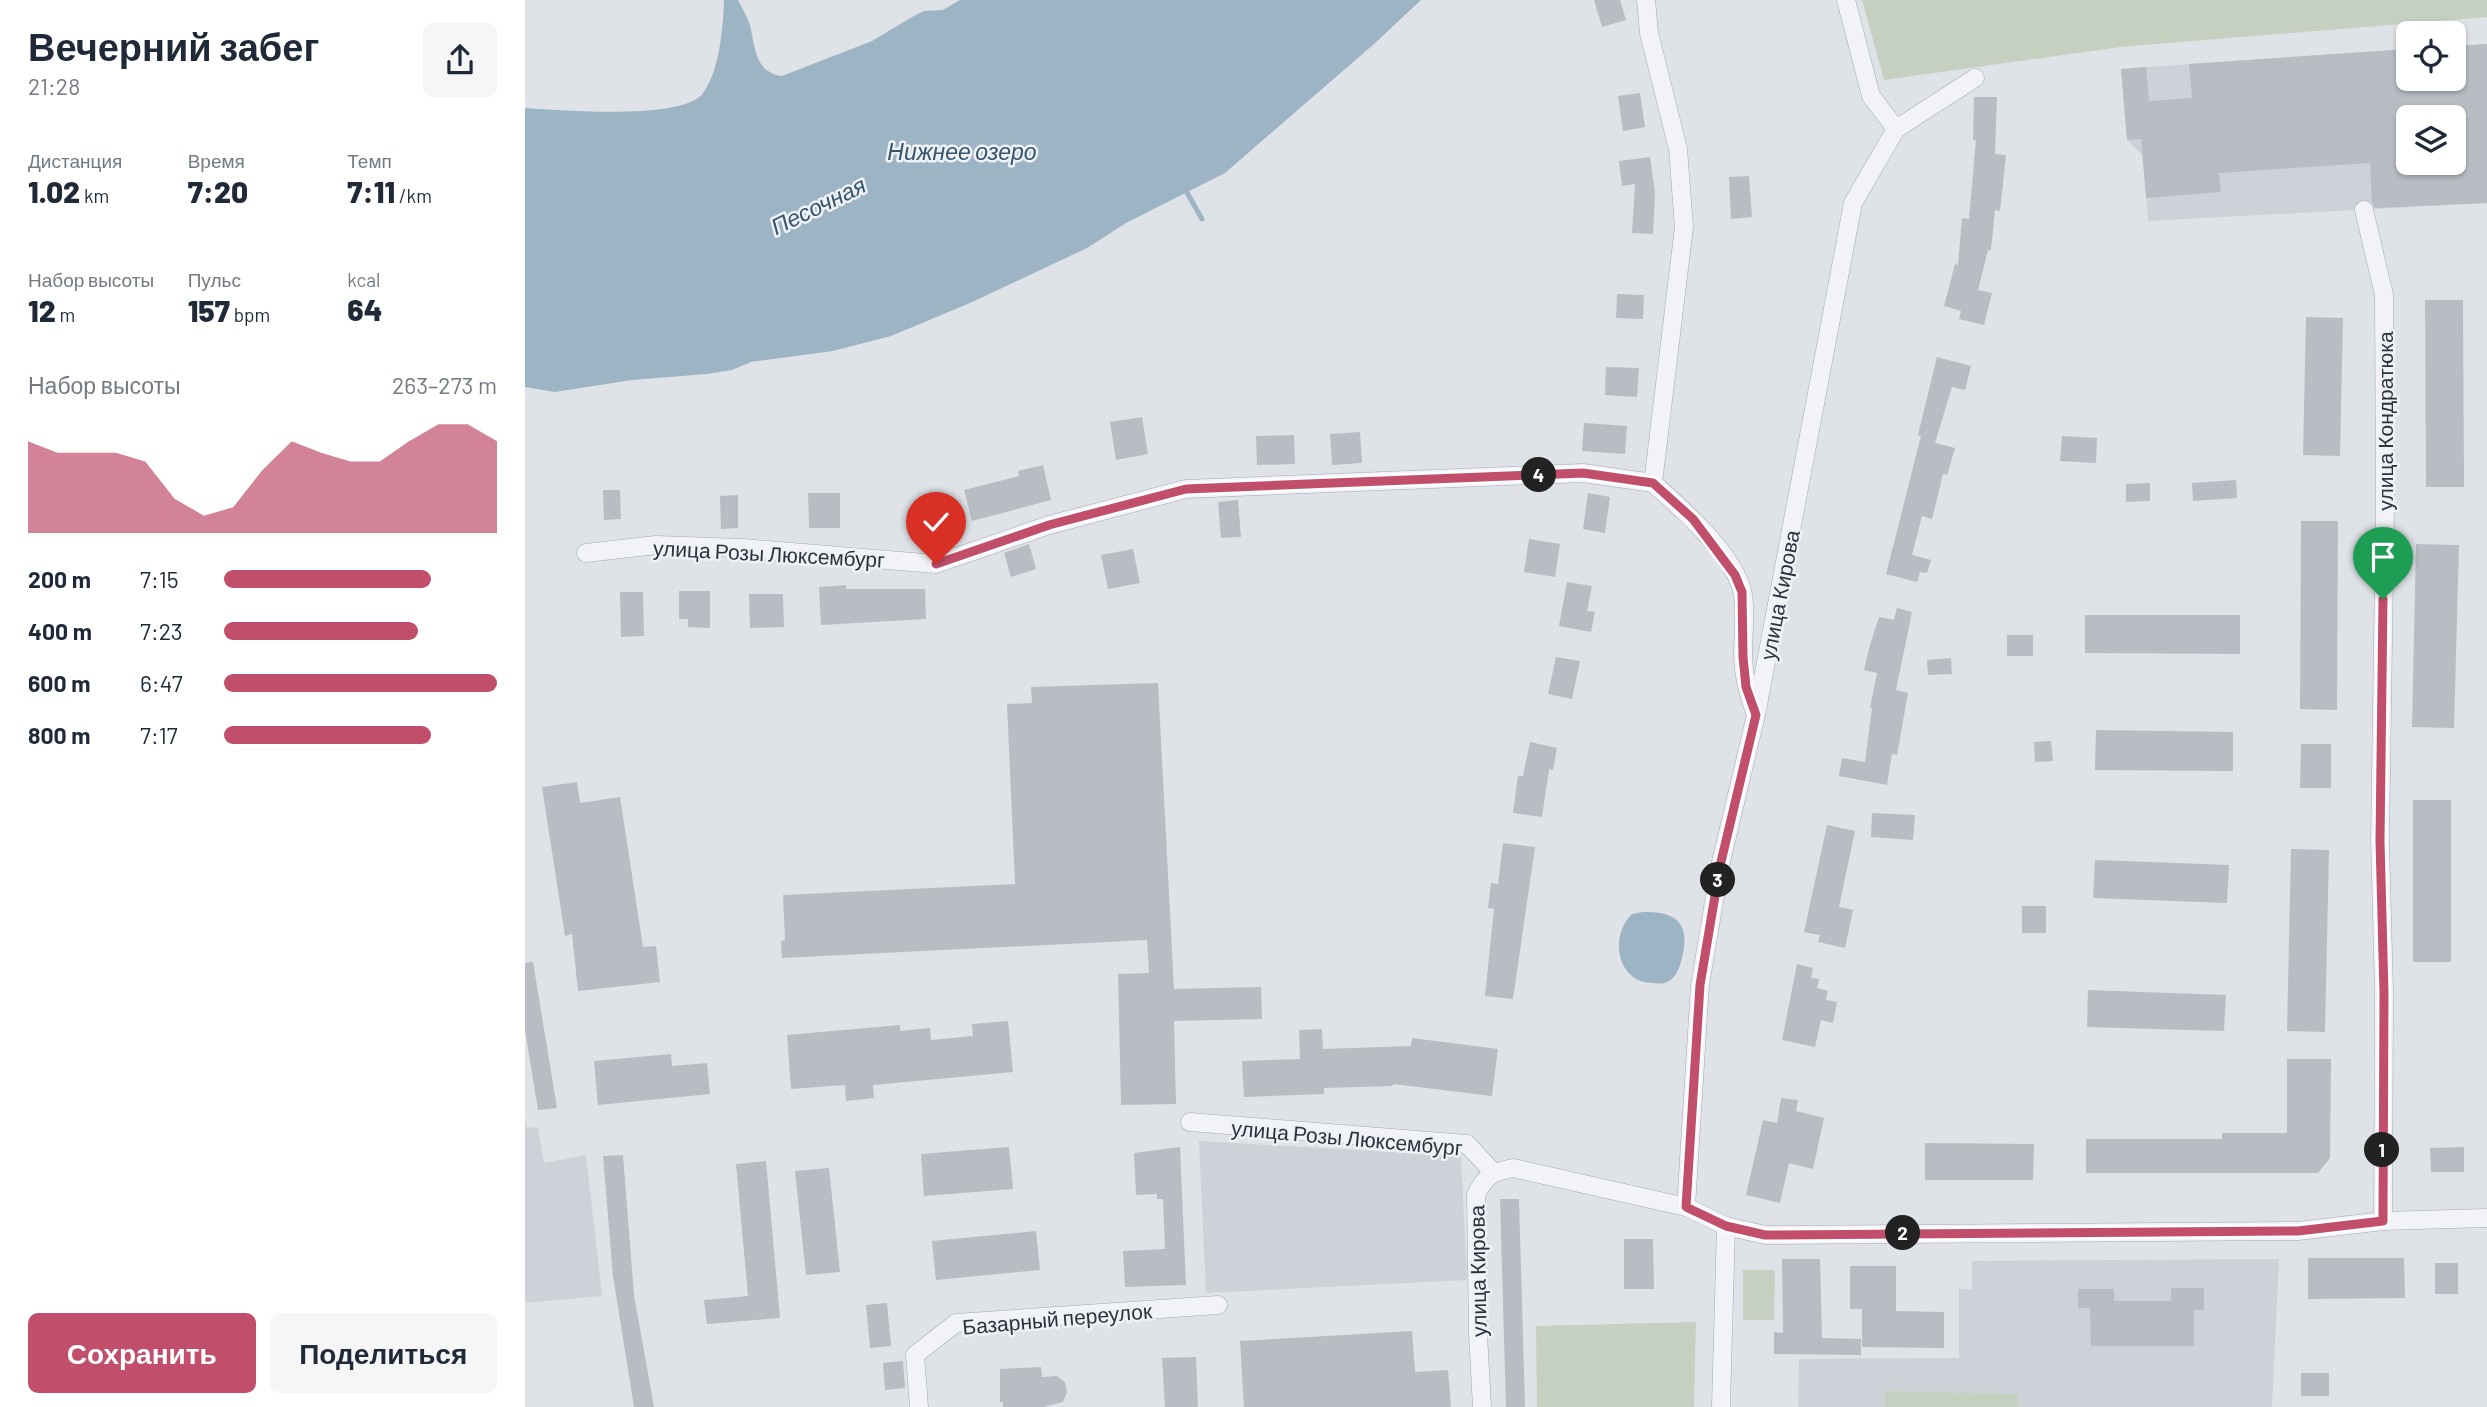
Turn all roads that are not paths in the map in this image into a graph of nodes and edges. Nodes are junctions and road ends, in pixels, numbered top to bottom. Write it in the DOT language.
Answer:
graph roads {
  1 [pos="1646,0"];
  2 [pos="1846,0"];
  3 [pos="1975,78"];
  4 [pos="1896,129"];
  5 [pos="2364,211"];
  6 [pos="1653,483"];
  7 [pos="586,553"];
  8 [pos="1756,715"];
  9 [pos="1190,1122"];
  10 [pos="1493,1172"];
  11 [pos="1686,1207"];
  12 [pos="2487,1218"];
  13 [pos="2383,1221"];
  14 [pos="1726,1226"];
  15 [pos="1218,1305"];
  16 [pos="919,1407"];
  17 [pos="1482,1407"];
  18 [pos="1721,1407"];
  1 -- 6 [label="street"];
  2 -- 4 [label="street"];
  3 -- 4 [label="street, улица Кирова"];
  4 -- 8 [label="street, улица Кирова"];
  5 -- 13 [label="street, улица Кондратюка"];
  6 -- 7 [label="street, улица Розы Люксембург"];
  6 -- 8 [label="street"];
  8 -- 11 [label="street, улица Кирова"];
  9 -- 10 [label="street, улица Розы Люксембург"];
  10 -- 11 [label="street"];
  10 -- 17 [label="street, улица Кирова"];
  11 -- 14 [label="street"];
  12 -- 13 [label="street"];
  13 -- 14 [label="street"];
  14 -- 18 [label="street"];
  15 -- 16 [label="street, Базарный переулок"];
}
